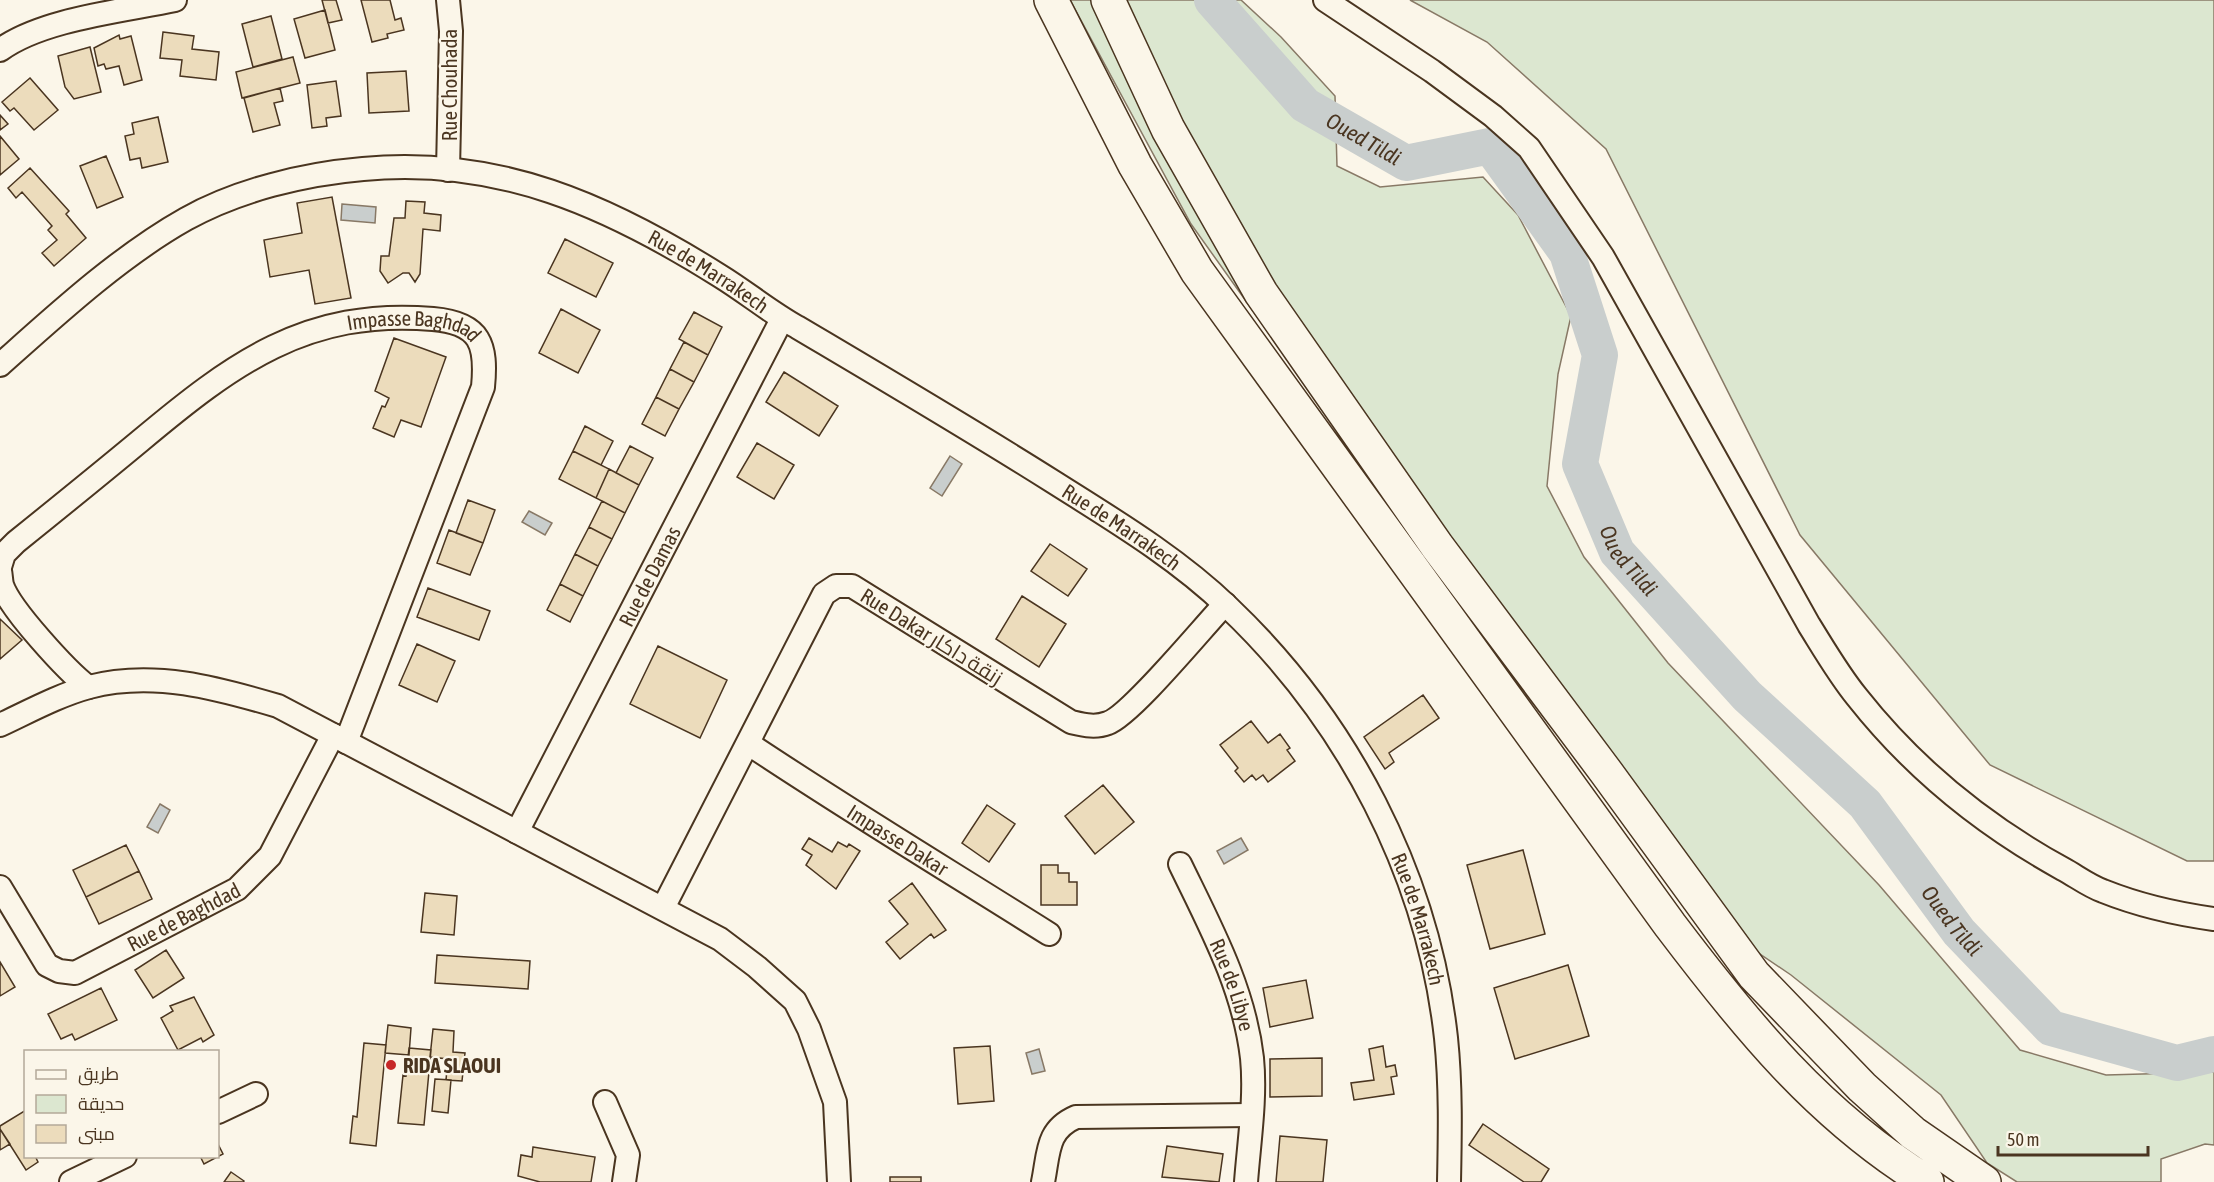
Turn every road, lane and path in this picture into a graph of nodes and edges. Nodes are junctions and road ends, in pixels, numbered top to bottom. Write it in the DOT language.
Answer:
graph roads {
  1 [pos="175,0"];
  2 [pos="448,0"];
  3 [pos="1052,0"];
  4 [pos="1108,0"];
  5 [pos="1324,0"];
  6 [pos="0,50"];
  7 [pos="448,170"];
  8 [pos="782,319"];
  9 [pos="0,365"];
  10 [pos="0,569"];
  11 [pos="1225,604"];
  12 [pos="88,687"];
  13 [pos="0,725"];
  14 [pos="340,739"];
  15 [pos="749,744"];
  16 [pos="517,832"];
  17 [pos="1180,864"];
  18 [pos="0,887"];
  19 [pos="663,908"];
  20 [pos="2214,919"];
  21 [pos="1049,934"];
  22 [pos="256,1094"];
  23 [pos="605,1102"];
  24 [pos="219,1112"];
  25 [pos="1251,1115"];
  26 [pos="121,1158"];
  27 [pos="71,1182"];
  28 [pos="624,1182"];
  29 [pos="839,1182"];
  30 [pos="1043,1182"];
  31 [pos="1246,1182"];
  32 [pos="1449,1182"];
  33 [pos="1927,1182"];
  34 [pos="1984,1182"];
  1 -- 6 [label="street"];
  2 -- 7 [label="street, Rue Chouhada"];
  3 -- 33 [label="highway"];
  4 -- 34 [label="highway"];
  5 -- 20 [label="street"];
  7 -- 8 [label="street, Rue de Marrakech"];
  7 -- 9 [label="street, Rue de Marrakech"];
  8 -- 11 [label="street, Rue de Marrakech"];
  8 -- 16 [label="street, Rue de Damas"];
  10 -- 12 [label="street, Impasse Baghdad"];
  10 -- 14 [label="street, Impasse Baghdad"];
  11 -- 15 [label="street, Rue Dakar زنقة داكار"];
  11 -- 32 [label="street, Rue de Marrakech"];
  12 -- 13 [label="street"];
  12 -- 14 [label="street"];
  14 -- 16 [label="street"];
  14 -- 18 [label="street, Rue de Baghdad"];
  15 -- 19 [label="street, Rue Dakar زنقة داكار"];
  15 -- 21 [label="street, Impasse Dakar"];
  16 -- 19 [label="street"];
  17 -- 25 [label="street, Rue de Libye"];
  19 -- 29 [label="street"];
  22 -- 24 [label="street"];
  23 -- 28 [label="street"];
  25 -- 30 [label="street"];
  25 -- 31 [label="street, Rue de Libye"];
  26 -- 27 [label="street"];
}
